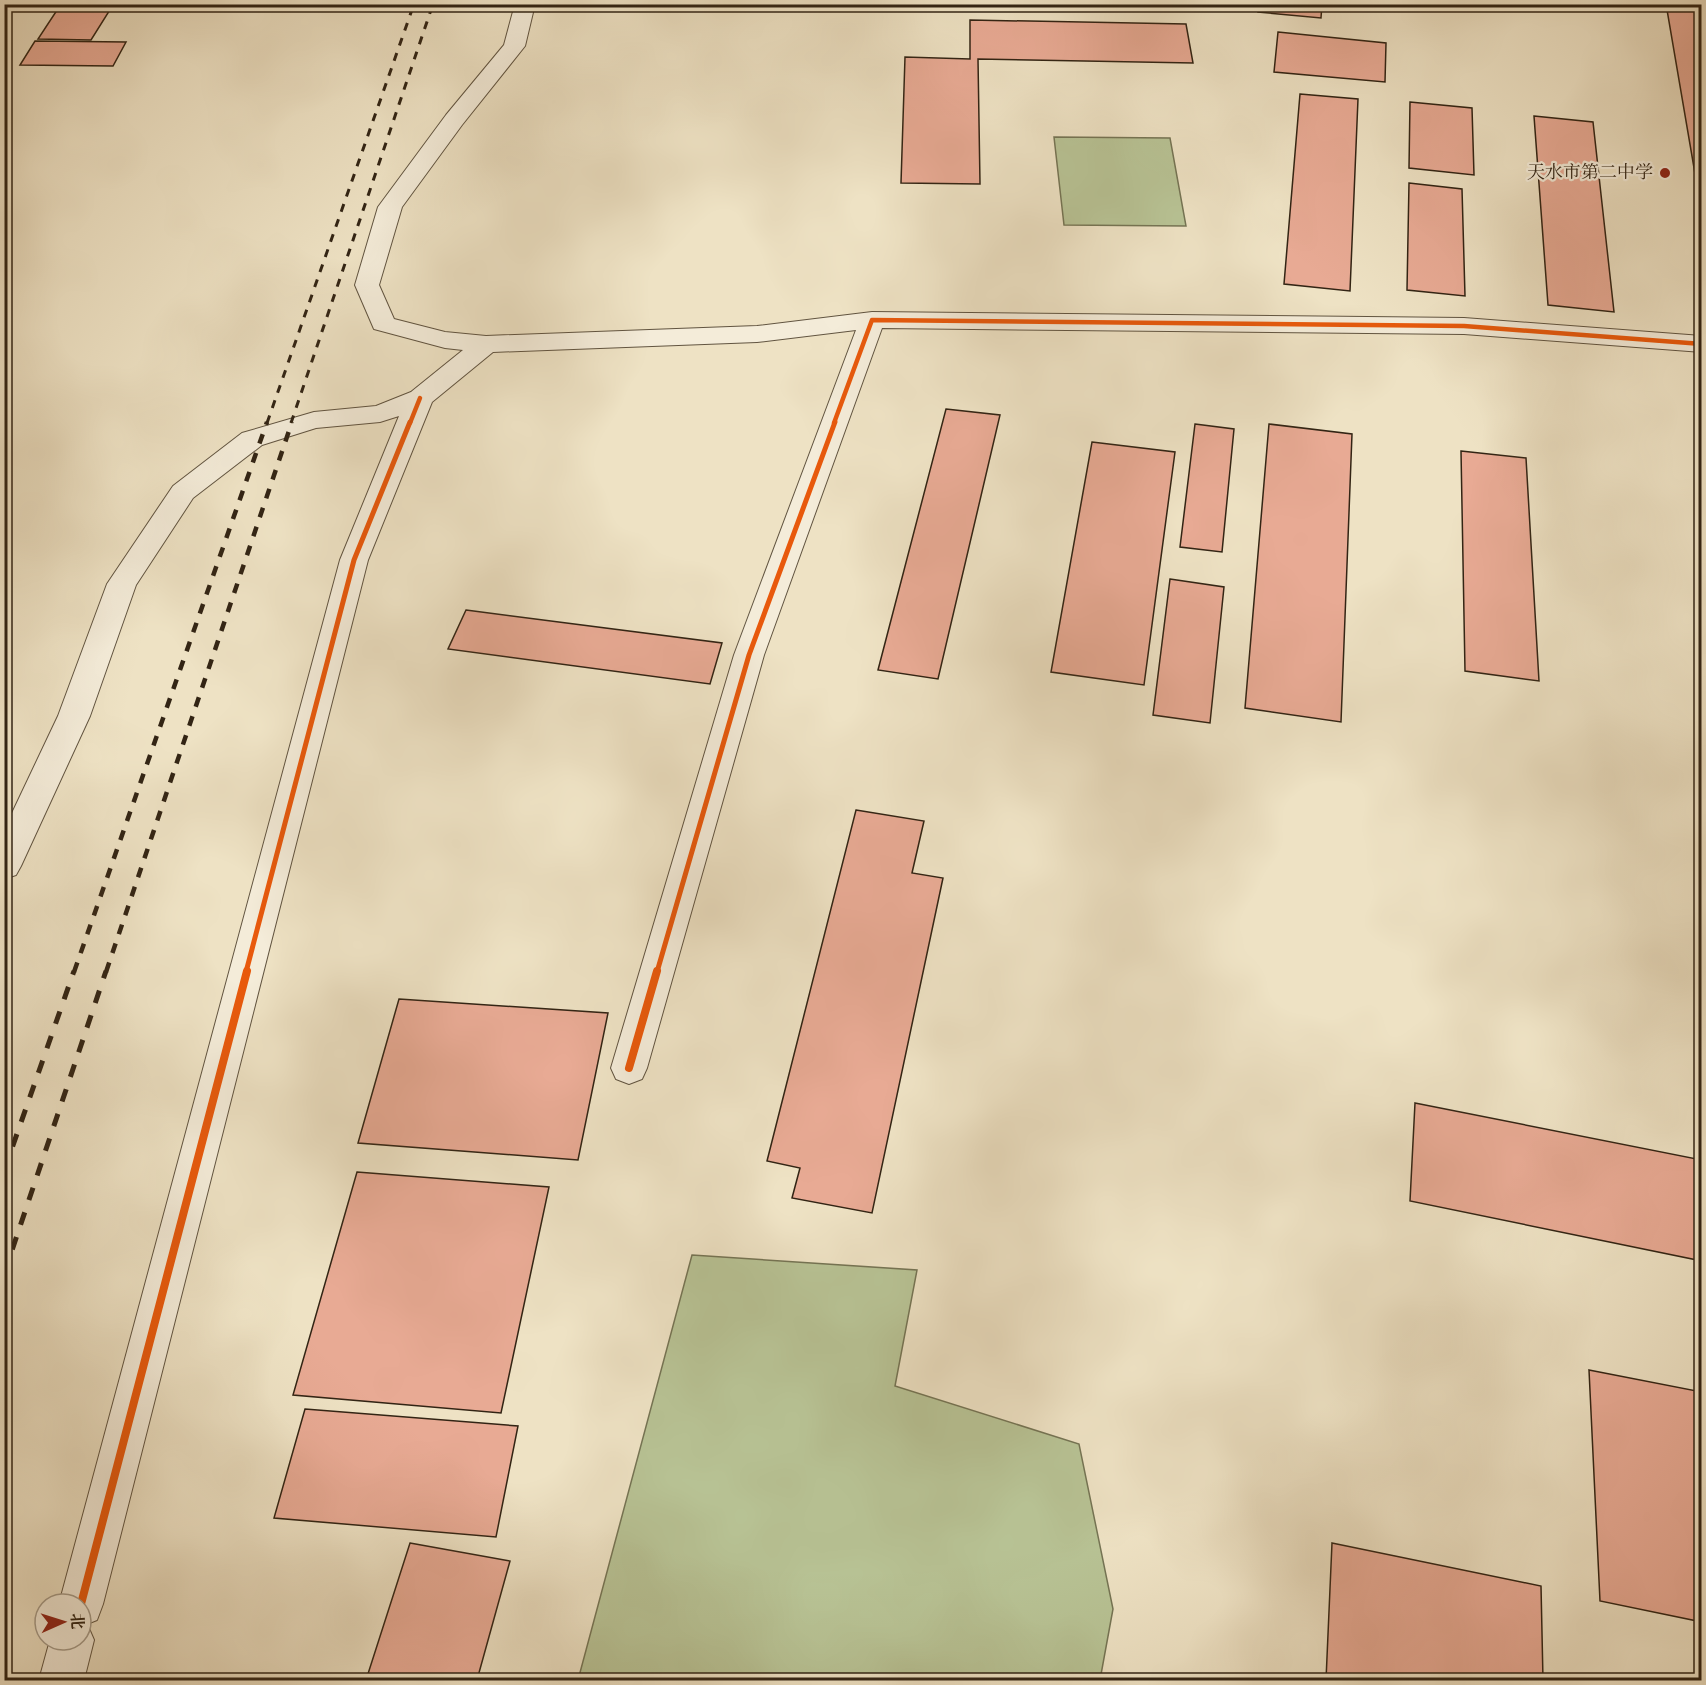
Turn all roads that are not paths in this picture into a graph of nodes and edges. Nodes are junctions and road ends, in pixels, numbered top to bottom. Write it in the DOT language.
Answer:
graph roads {
  1 [pos="525,4"];
  2 [pos="872,320"];
  3 [pos="486,344"];
  4 [pos="1701,344"];
  5 [pos="420,398"];
  6 [pos="4,866"];
  7 [pos="629,1068"];
  8 [pos="84,1592"];
  9 [pos="69,1652"];
  10 [pos="61,1680"];
  1 -- 3 [label="street"];
  2 -- 3 [label="street"];
  2 -- 4 [label="street"];
  2 -- 7 [label="street"];
  3 -- 5 [label="street"];
  5 -- 6 [label="street"];
  5 -- 8 [label="street"];
  9 -- 10 [label="street"];
}
